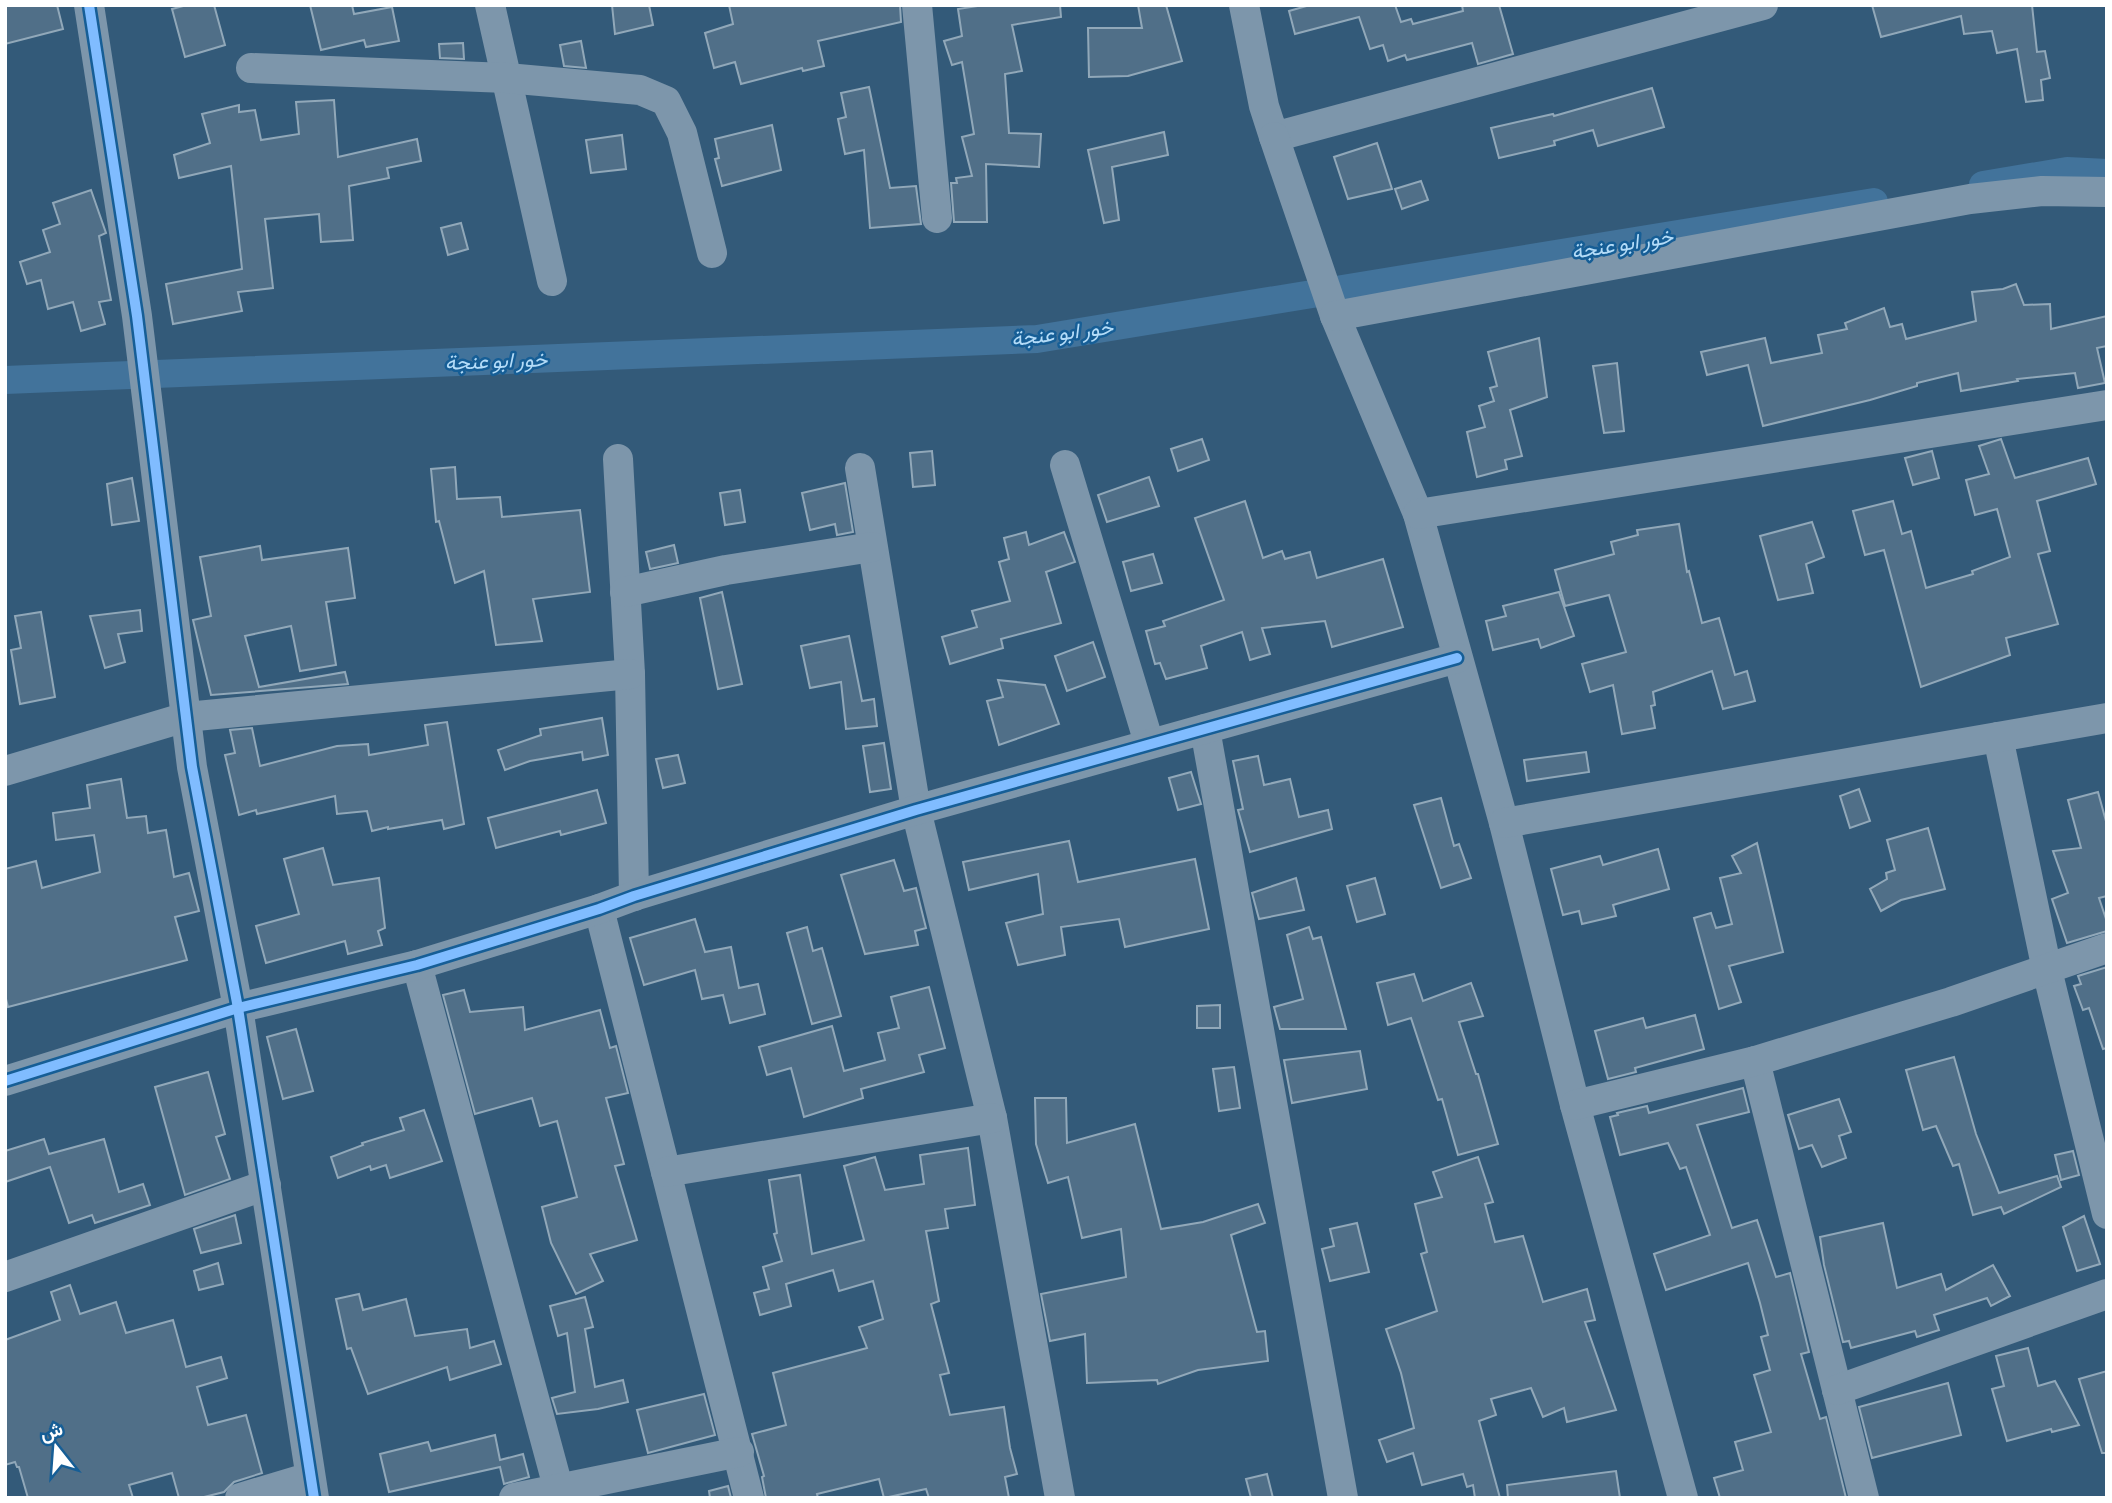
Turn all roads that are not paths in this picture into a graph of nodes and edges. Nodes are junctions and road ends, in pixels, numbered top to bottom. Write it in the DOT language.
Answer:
graph roads {
  1 [pos="490,5"];
  2 [pos="917,5"];
  3 [pos="1244,5"];
  4 [pos="1763,5"];
  5 [pos="91,6"];
  6 [pos="251,68"];
  7 [pos="507,78"];
  8 [pos="1274,137"];
  9 [pos="2107,192"];
  10 [pos="937,218"];
  11 [pos="712,253"];
  12 [pos="552,281"];
  13 [pos="1335,316"];
  14 [pos="2107,405"];
  15 [pos="618,459"];
  16 [pos="1065,465"];
  17 [pos="860,468"];
  18 [pos="1418,514"];
  19 [pos="872,547"];
  20 [pos="625,592"];
  21 [pos="1457,658"];
  22 [pos="629,674"];
  23 [pos="186,717"];
  24 [pos="2107,718"];
  25 [pos="1205,729"];
  26 [pos="1998,737"];
  27 [pos="1149,743"];
  28 [pos="5,771"];
  29 [pos="915,810"];
  30 [pos="1504,823"];
  31 [pos="634,896"];
  32 [pos="599,909"];
  33 [pos="2107,948"];
  34 [pos="417,965"];
  35 [pos="2047,970"];
  36 [pos="238,1007"];
  37 [pos="1755,1061"];
  38 [pos="5,1080"];
  39 [pos="1575,1105"];
  40 [pos="992,1118"];
  41 [pos="666,1172"];
  42 [pos="266,1185"];
  43 [pos="2107,1214"];
  44 [pos="5,1278"];
  45 [pos="2107,1294"];
  46 [pos="1837,1390"];
  47 [pos="739,1452"];
  48 [pos="312,1488"];
  49 [pos="559,1493"];
  50 [pos="240,1498"];
  51 [pos="514,1498"];
  52 [pos="750,1498"];
  53 [pos="1060,1498"];
  54 [pos="1343,1498"];
  55 [pos="1682,1498"];
  56 [pos="1864,1498"];
  1 -- 7 [label="street"];
  2 -- 10 [label="street"];
  3 -- 8 [label="street"];
  4 -- 8 [label="street"];
  5 -- 23 [label="street"];
  6 -- 7 [label="street"];
  7 -- 11 [label="street"];
  7 -- 12 [label="street"];
  8 -- 13 [label="street"];
  9 -- 13 [label="street"];
  13 -- 18 [label="street"];
  14 -- 18 [label="street"];
  15 -- 20 [label="street"];
  16 -- 27 [label="street"];
  17 -- 19 [label="street"];
  18 -- 21 [label="street"];
  19 -- 20 [label="street"];
  19 -- 29 [label="street"];
  20 -- 22 [label="street"];
  21 -- 25 [label="street"];
  21 -- 30 [label="street"];
  22 -- 23 [label="street"];
  22 -- 31 [label="street"];
  23 -- 28 [label="street"];
  23 -- 36 [label="street"];
  24 -- 26 [label="street"];
  25 -- 27 [label="street"];
  25 -- 54 [label="street"];
  26 -- 30 [label="street"];
  26 -- 35 [label="street"];
  27 -- 29 [label="street"];
  29 -- 31 [label="street"];
  29 -- 40 [label="street"];
  30 -- 39 [label="street"];
  31 -- 32 [label="street"];
  32 -- 34 [label="street"];
  32 -- 41 [label="street"];
  33 -- 35 [label="street"];
  34 -- 36 [label="street"];
  34 -- 49 [label="street"];
  35 -- 37 [label="street"];
  35 -- 43 [label="street"];
  36 -- 38 [label="street"];
  36 -- 42 [label="street"];
  37 -- 39 [label="street"];
  37 -- 46 [label="street"];
  39 -- 55 [label="street"];
  40 -- 41 [label="street"];
  40 -- 53 [label="street"];
  41 -- 47 [label="street"];
  42 -- 44 [label="street"];
  42 -- 48 [label="street"];
  45 -- 46 [label="street"];
  46 -- 56 [label="street"];
  47 -- 49 [label="street"];
  47 -- 52 [label="street"];
  48 -- 50 [label="street"];
  49 -- 51 [label="street"];
}
